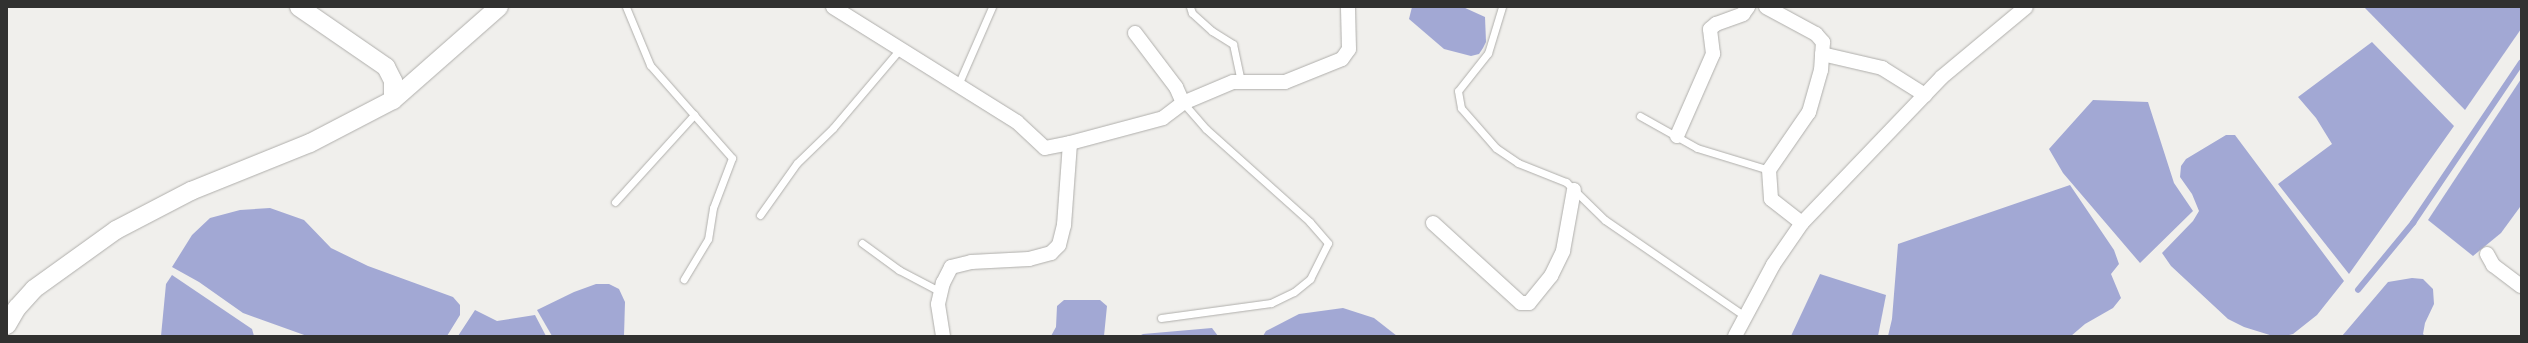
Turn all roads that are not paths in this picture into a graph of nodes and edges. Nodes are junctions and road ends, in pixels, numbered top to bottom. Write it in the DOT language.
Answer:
graph roads {
  1 [pos="299,7"];
  2 [pos="499,7"];
  3 [pos="626,7"];
  4 [pos="832,7"];
  5 [pos="992,7"];
  6 [pos="1190,7"];
  7 [pos="1348,7"];
  8 [pos="1502,7"];
  9 [pos="1748,7"];
  10 [pos="1766,7"];
  11 [pos="2019,9"];
  12 [pos="1135,33"];
  13 [pos="900,49"];
  14 [pos="1822,54"];
  15 [pos="1241,82"];
  16 [pos="958,85"];
  17 [pos="1925,95"];
  18 [pos="393,100"];
  19 [pos="1183,103"];
  20 [pos="694,115"];
  21 [pos="1640,116"];
  22 [pos="1677,136"];
  23 [pos="1070,143"];
  24 [pos="1768,170"];
  25 [pos="1574,190"];
  26 [pos="615,202"];
  27 [pos="760,215"];
  28 [pos="1433,223"];
  29 [pos="1802,223"];
  30 [pos="862,243"];
  31 [pos="2487,254"];
  32 [pos="684,279"];
  33 [pos="2521,286"];
  34 [pos="941,292"];
  35 [pos="1746,317"];
  36 [pos="1161,318"];
  37 [pos="7,325"];
  38 [pos="943,336"];
  39 [pos="1735,336"];
  1 -- 18 [label="street"];
  2 -- 18 [label="street"];
  3 -- 20 [label="lane"];
  4 -- 13 [label="street"];
  5 -- 16 [label="lane"];
  6 -- 15 [label="lane"];
  7 -- 15 [label="street"];
  8 -- 25 [label="lane"];
  9 -- 22 [label="street"];
  10 -- 14 [label="street"];
  11 -- 17 [label="street"];
  12 -- 19 [label="street"];
  13 -- 16 [label="street"];
  13 -- 27 [label="lane"];
  14 -- 17 [label="street"];
  14 -- 24 [label="street"];
  15 -- 19 [label="street"];
  16 -- 23 [label="street"];
  17 -- 29 [label="street"];
  18 -- 37 [label="street"];
  19 -- 23 [label="street"];
  19 -- 36 [label="lane"];
  20 -- 26 [label="lane"];
  20 -- 32 [label="lane"];
  21 -- 22 [label="lane"];
  22 -- 24 [label="lane"];
  23 -- 34 [label="street"];
  24 -- 29 [label="street"];
  25 -- 28 [label="street"];
  25 -- 35 [label="lane"];
  29 -- 35 [label="street"];
  30 -- 34 [label="lane"];
  31 -- 33 [label="street"];
  34 -- 38 [label="street"];
  35 -- 39 [label="street"];
}
